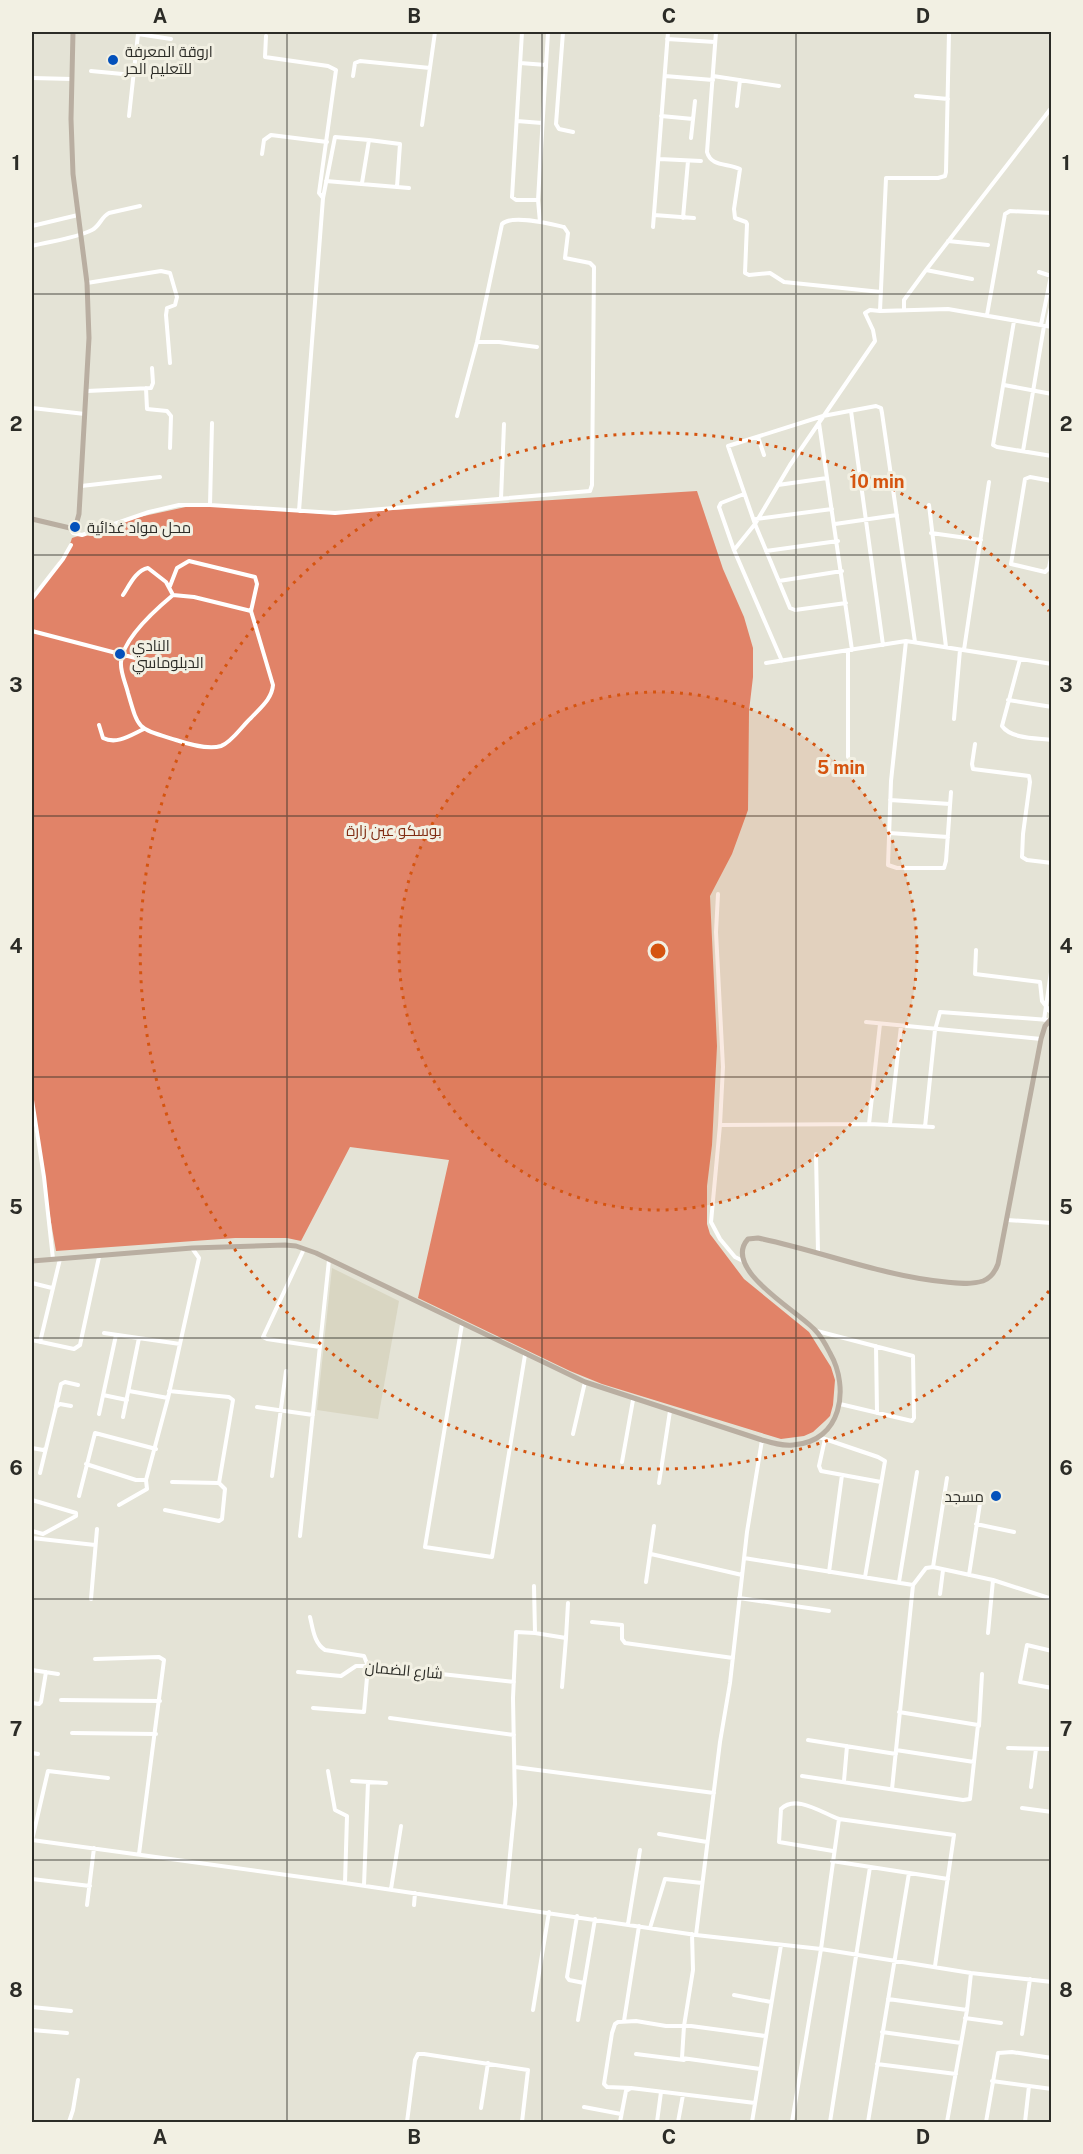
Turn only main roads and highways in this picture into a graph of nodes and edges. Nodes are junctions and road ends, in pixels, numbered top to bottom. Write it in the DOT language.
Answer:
graph roads {
  1 [pos="73,32"];
  2 [pos="32,519"];
  3 [pos="1049,1018"];
  4 [pos="32,1261"];
  1 -- 2 [label="main road"];
  3 -- 4 [label="main road"];
}
